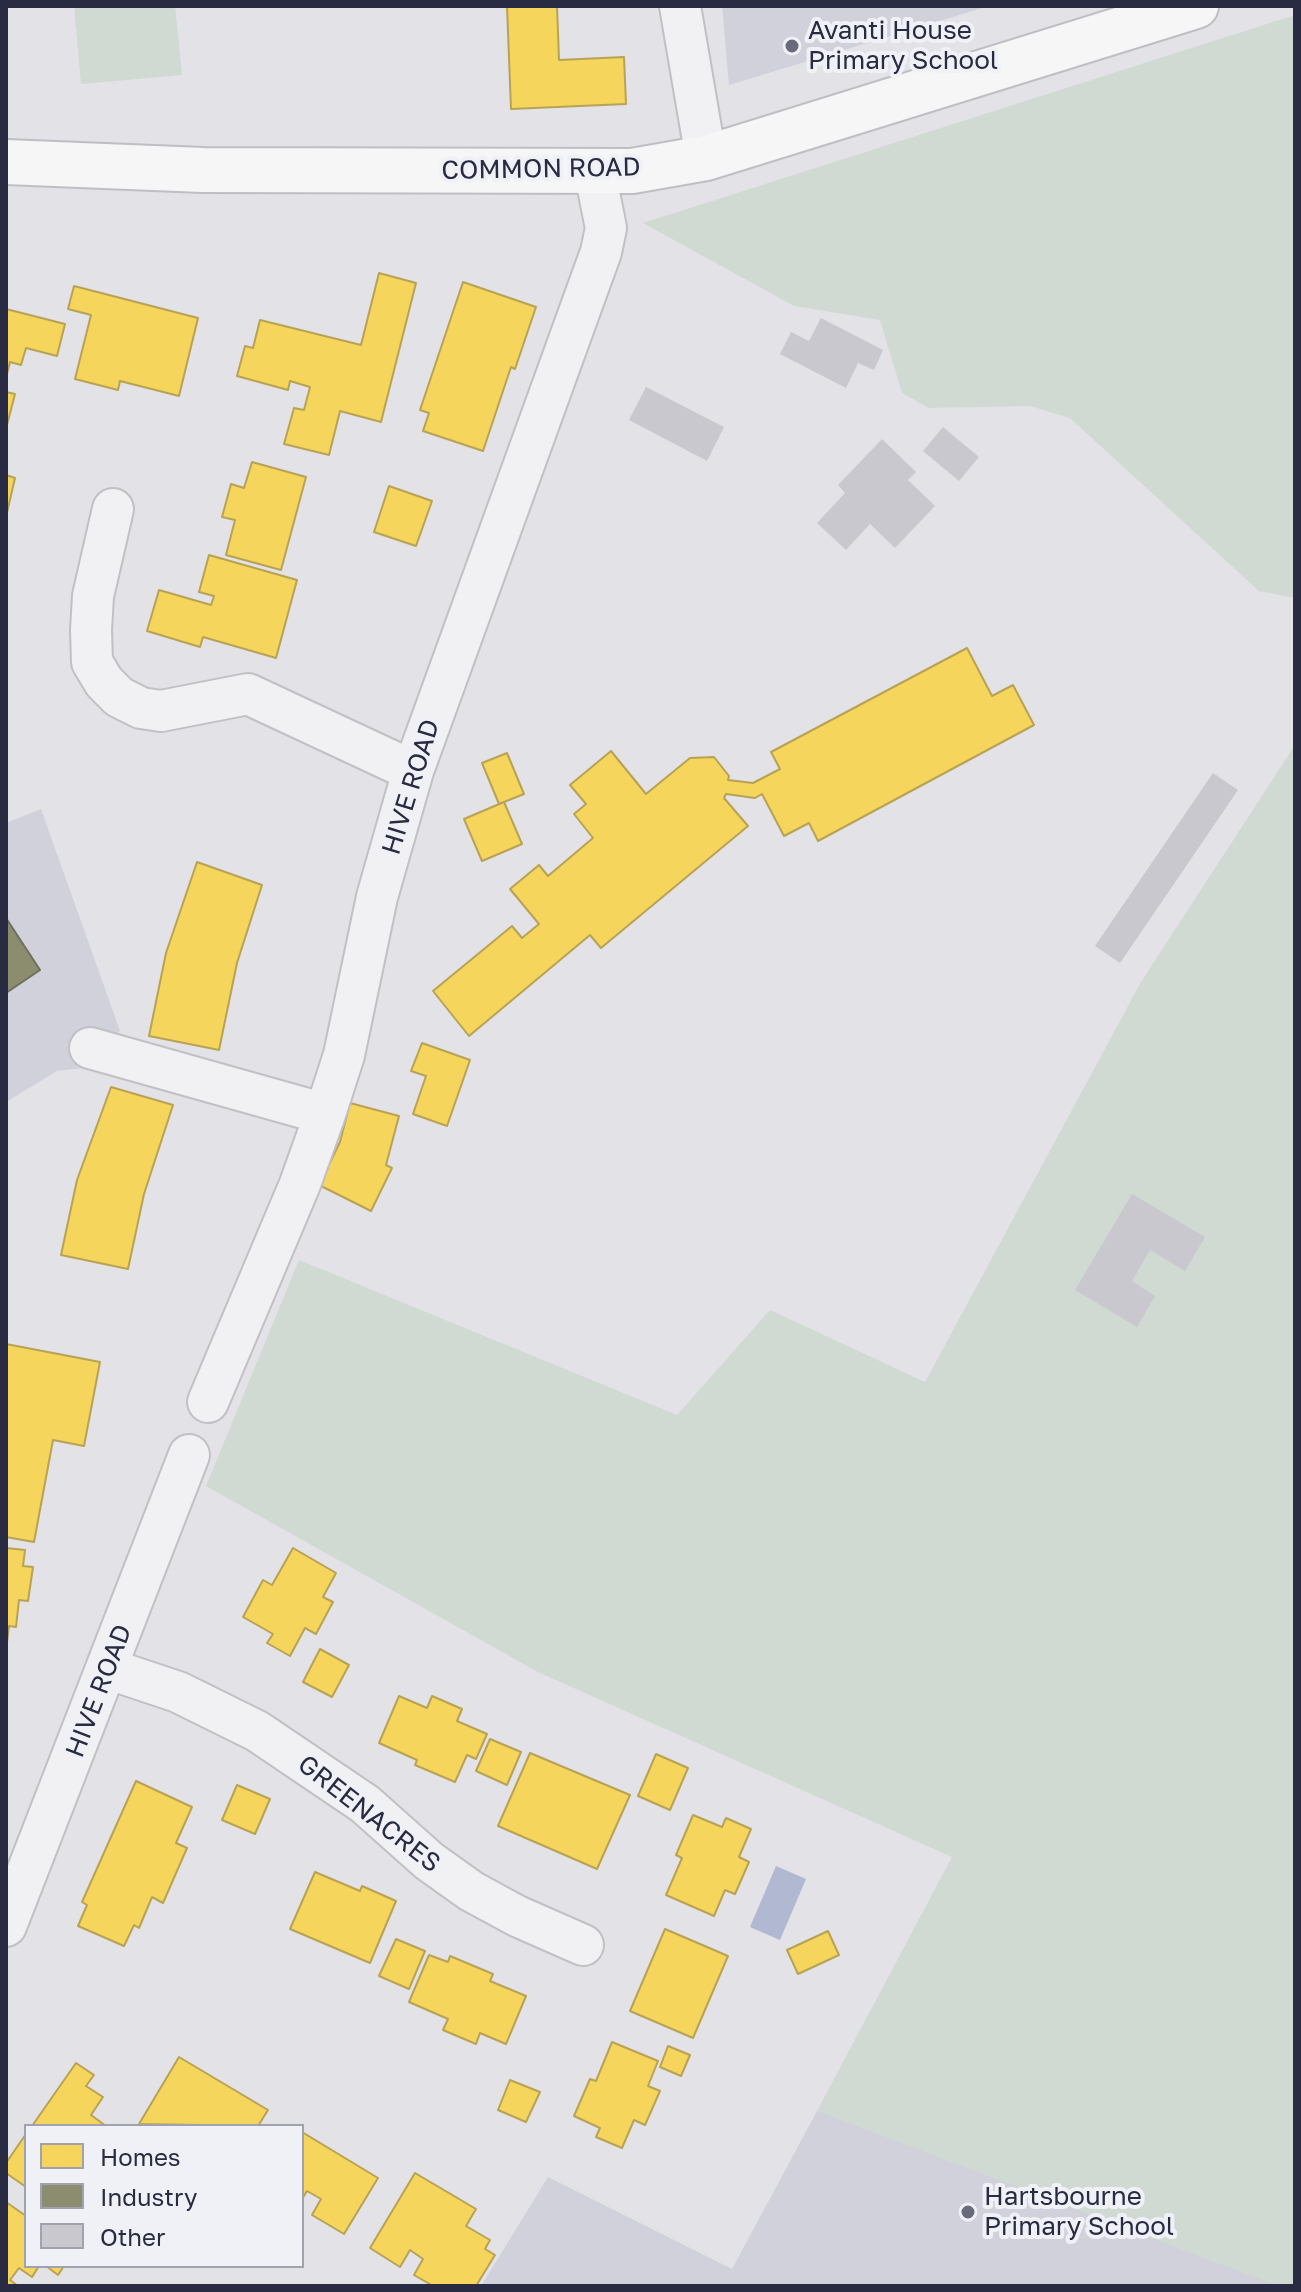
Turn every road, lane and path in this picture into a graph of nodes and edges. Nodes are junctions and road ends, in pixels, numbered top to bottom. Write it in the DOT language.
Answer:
graph roads {
  1 [pos="680,6"];
  2 [pos="1196,6"];
  3 [pos="706,158"];
  4 [pos="6,162"];
  5 [pos="595,173"];
  6 [pos="113,509"];
  7 [pos="413,771"];
  8 [pos="90,1048"];
  9 [pos="325,1114"];
  10 [pos="208,1402"];
  11 [pos="189,1455"];
  12 [pos="109,1669"];
  13 [pos="6,1926"];
  14 [pos="583,1945"];
  1 -- 3 [label="street"];
  2 -- 3 [label="main road, COMMON ROAD"];
  3 -- 5 [label="main road, COMMON ROAD"];
  4 -- 5 [label="main road, COMMON ROAD"];
  5 -- 7 [label="street, HIVE ROAD"];
  6 -- 7 [label="street"];
  7 -- 9 [label="street, HIVE ROAD"];
  8 -- 9 [label="street"];
  9 -- 10 [label="street, HIVE ROAD"];
  11 -- 12 [label="street, HIVE ROAD"];
  12 -- 13 [label="street, HIVE ROAD"];
  12 -- 14 [label="street, GREENACRES"];
}
